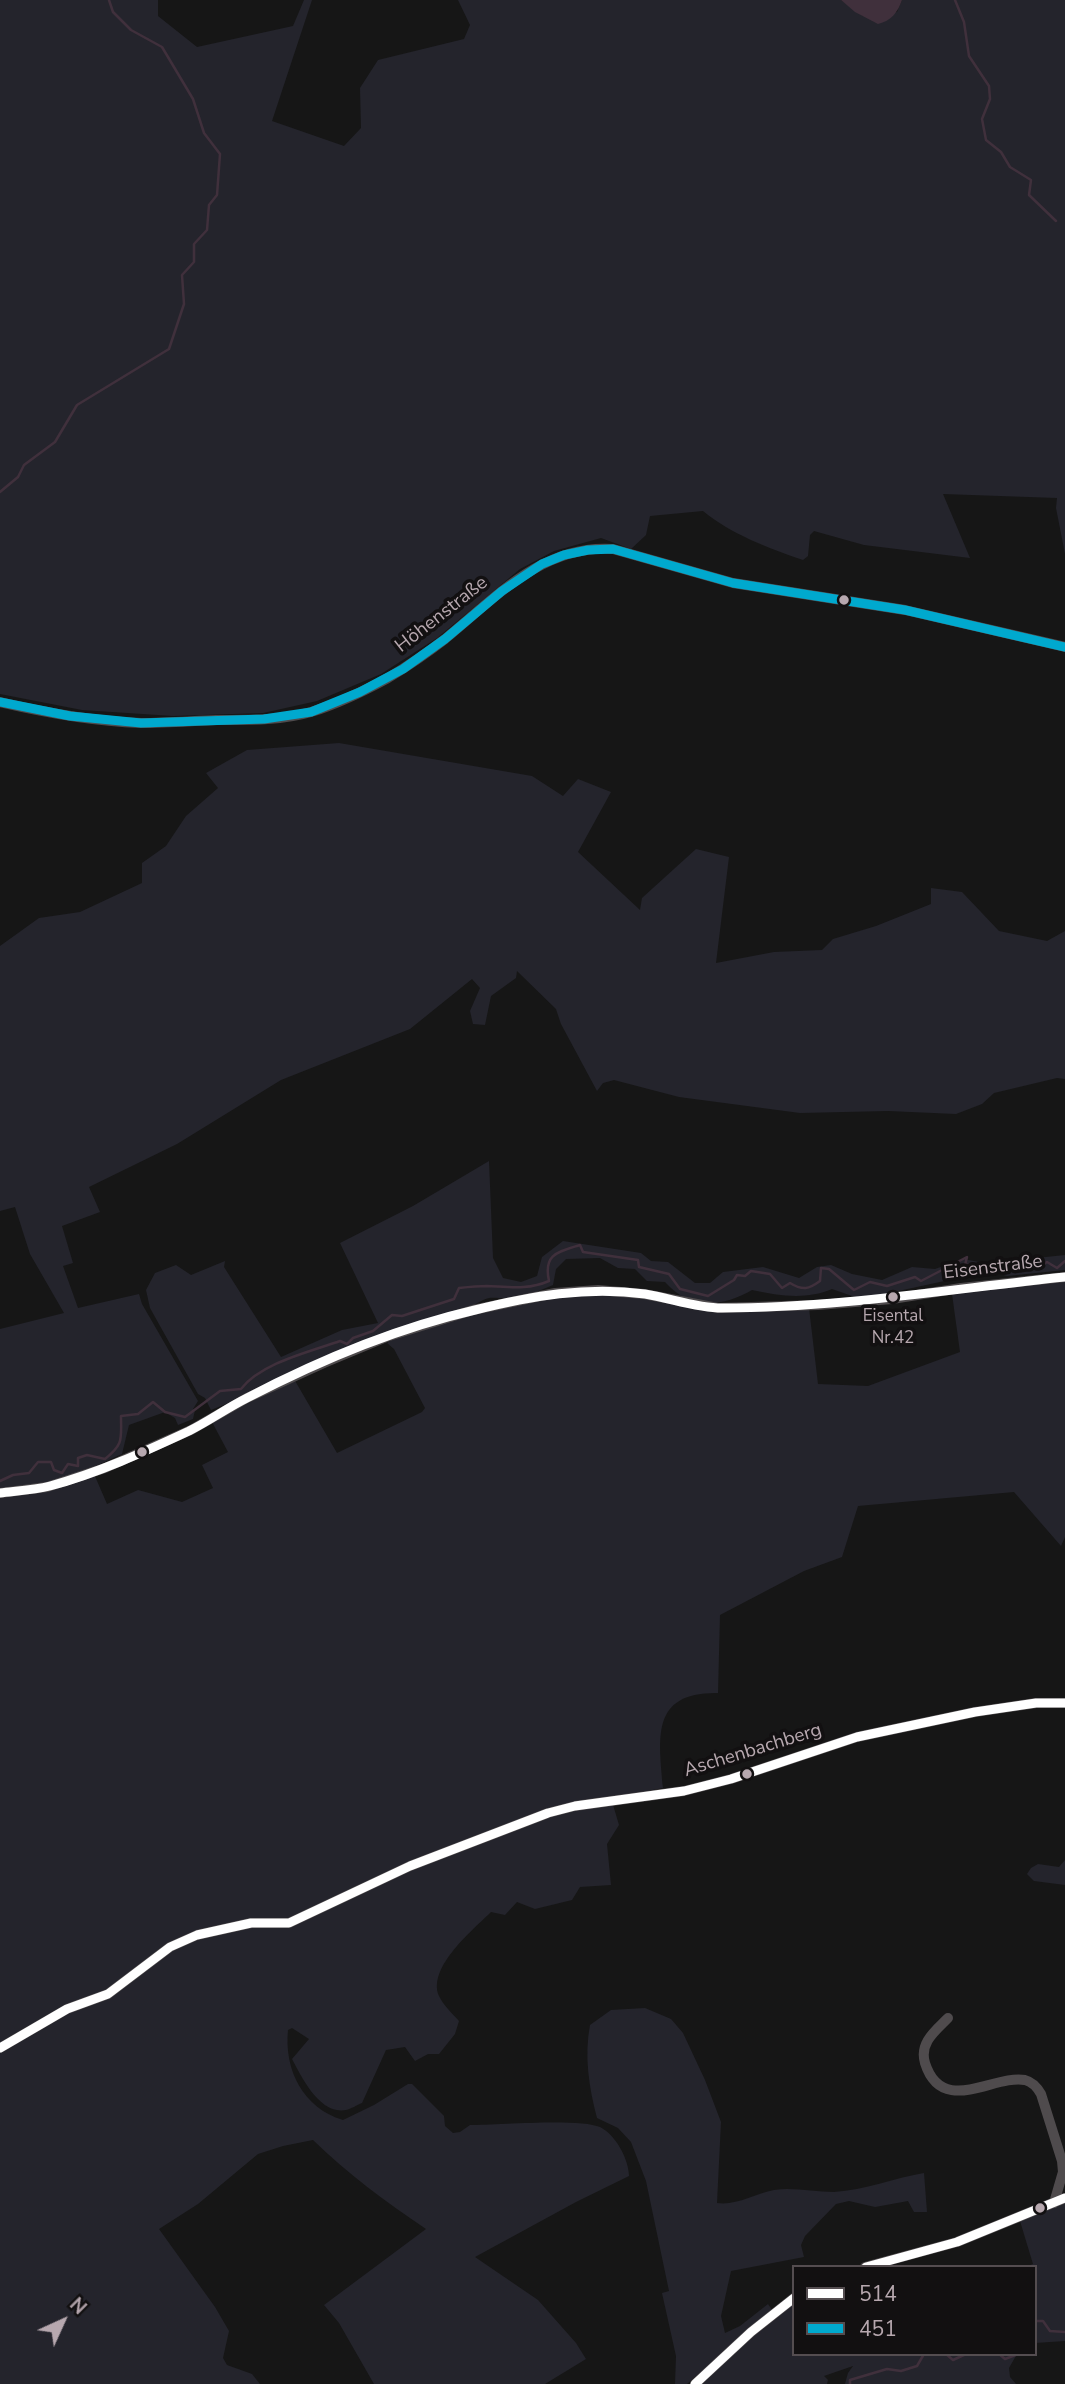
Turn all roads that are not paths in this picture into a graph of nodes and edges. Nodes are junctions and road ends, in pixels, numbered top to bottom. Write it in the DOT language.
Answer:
graph roads {
  1 [pos="1065,647"];
  2 [pos="0,702"];
  3 [pos="1065,1277"];
  4 [pos="0,1493"];
  5 [pos="1065,1703"];
  6 [pos="948,2018"];
  7 [pos="0,2048"];
  8 [pos="1060,2201"];
  9 [pos="872,2265"];
  10 [pos="792,2300"];
  11 [pos="695,2384"];
  1 -- 2 [label="street, Höhenstraße"];
  3 -- 4 [label="street, Eisenstraße"];
  5 -- 7 [label="street, Aschenbachberg"];
  6 -- 8 [label="street"];
  8 -- 9 [label="street"];
  10 -- 11 [label="street"];
}
